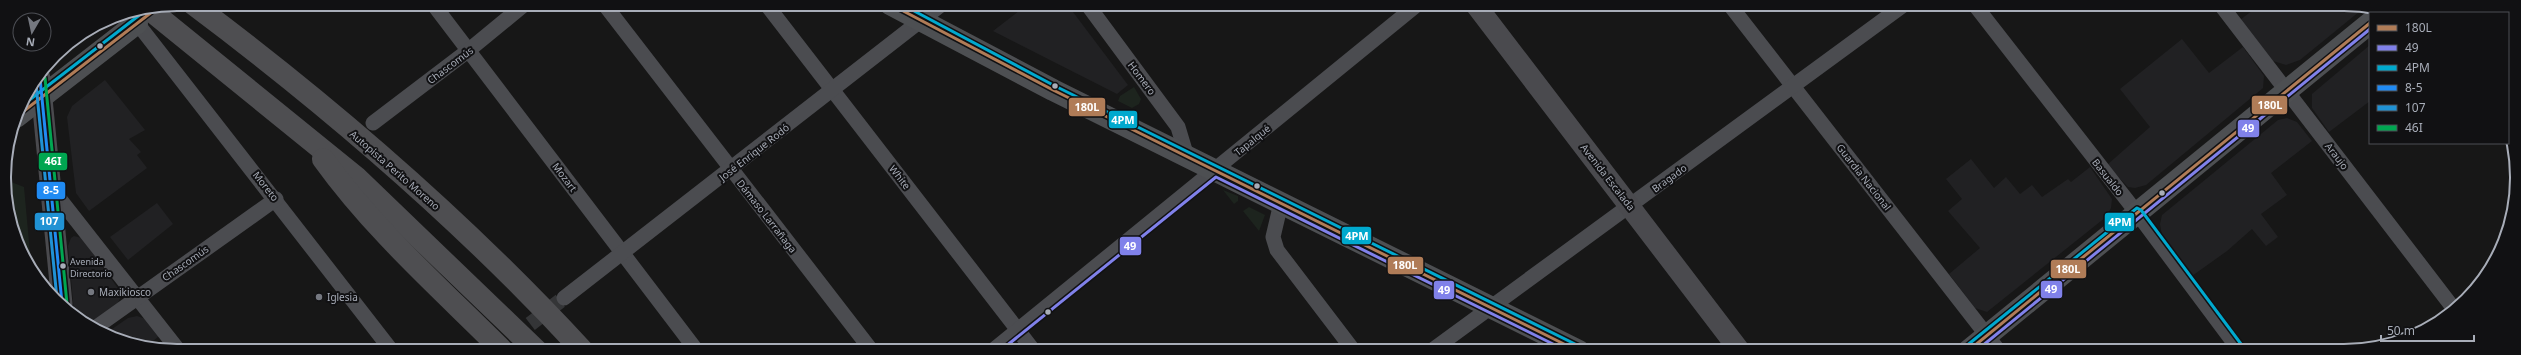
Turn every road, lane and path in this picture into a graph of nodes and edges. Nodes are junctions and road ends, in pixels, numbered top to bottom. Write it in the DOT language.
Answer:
graph roads {
  1 [pos="202,11"];
  2 [pos="438,11"];
  3 [pos="516,11"];
  4 [pos="609,11"];
  5 [pos="771,11"];
  6 [pos="903,11"];
  7 [pos="932,11"];
  8 [pos="1092,11"];
  9 [pos="1409,11"];
  10 [pos="1480,11"];
  11 [pos="1734,11"];
  12 [pos="1896,11"];
  13 [pos="1979,11"];
  14 [pos="2225,11"];
  15 [pos="144,16"];
  16 [pos="920,20"];
  17 [pos="2369,24"];
  18 [pos="469,50"];
  19 [pos="38,88"];
  20 [pos="1794,88"];
  21 [pos="833,91"];
  22 [pos="2287,91"];
  23 [pos="373,123"];
  24 [pos="306,137"];
  25 [pos="1187,157"];
  26 [pos="731,169"];
  27 [pos="1214,171"];
  28 [pos="51,188"];
  29 [pos="276,199"];
  30 [pos="1281,203"];
  31 [pos="1630,206"];
  32 [pos="2137,213"];
  33 [pos="623,253"];
  34 [pos="519,284"];
  35 [pos="61,296"];
  36 [pos="138,296"];
  37 [pos="564,298"];
  38 [pos="2451,305"];
  39 [pos="1491,307"];
  40 [pos="99,325"];
  41 [pos="1018,330"];
  42 [pos="1993,343"];
  43 [pos="173,344"];
  44 [pos="387,344"];
  45 [pos="496,344"];
  46 [pos="530,344"];
  47 [pos="576,344"];
  48 [pos="592,344"];
  49 [pos="692,344"];
  50 [pos="867,344"];
  51 [pos="1001,344"];
  52 [pos="1029,344"];
  53 [pos="1349,344"];
  54 [pos="1441,344"];
  55 [pos="1565,344"];
  56 [pos="1735,344"];
  57 [pos="2235,344"];
  1 -- 34 [label="highway, Autopista Perito Moreno"];
  2 -- 18 [label="street, Mozart"];
  3 -- 18 [label="street, Chascomús"];
  4 -- 26 [label="street, Dámaso Larrañaga"];
  5 -- 21 [label="street, White"];
  6 -- 16 [label="main road"];
  7 -- 16 [label="street, José Enrique Rodó"];
  8 -- 25 [label="street, Homero"];
  9 -- 27 [label="street, Tapalqué"];
  10 -- 31 [label="street, Avenida Escalada"];
  11 -- 20 [label="street, Guardia Nacional"];
  12 -- 20 [label="street, Bragado"];
  13 -- 32 [label="street, Basualdo"];
  14 -- 22 [label="street, Araujo"];
  15 -- 19 [label="main road"];
  15 -- 24 [label="highway"];
  15 -- 29 [label="street, Moreto"];
  16 -- 21 [label="street, José Enrique Rodó"];
  16 -- 25 [label="main road"];
  17 -- 22 [label="main road"];
  18 -- 23 [label="street, Chascomús"];
  18 -- 33 [label="street, Mozart"];
  19 -- 28 [label="street"];
  20 -- 31 [label="street, Bragado"];
  20 -- 42 [label="street, Guardia Nacional"];
  21 -- 26 [label="street, José Enrique Rodó"];
  21 -- 41 [label="street, White"];
  22 -- 32 [label="main road"];
  22 -- 38 [label="street, Araujo"];
  24 -- 45 [label="highway"];
  24 -- 46 [label="highway"];
  25 -- 27 [label="main road"];
  26 -- 33 [label="street, José Enrique Rodó"];
  26 -- 50 [label="street, Dámaso Larrañaga"];
  27 -- 30 [label="main road"];
  27 -- 41 [label="street, Tapalqué"];
  28 -- 35 [label="street"];
  28 -- 36 [label="street"];
  29 -- 36 [label="street, Chascomús"];
  29 -- 44 [label="street, Moreto"];
  30 -- 39 [label="main road"];
  30 -- 53 [label="street"];
  31 -- 39 [label="street, Bragado"];
  31 -- 56 [label="street, Avenida Escalada"];
  32 -- 42 [label="main road"];
  32 -- 57 [label="street, Basualdo"];
  33 -- 37 [label="street, José Enrique Rodó"];
  33 -- 49 [label="street, Mozart"];
  34 -- 47 [label="highway, Autopista Perito Moreno"];
  34 -- 48 [label="highway"];
  36 -- 40 [label="street, Chascomús"];
  36 -- 43 [label="street"];
  39 -- 54 [label="street, Bragado"];
  39 -- 55 [label="main road"];
  41 -- 51 [label="street, Tapalqué"];
  41 -- 52 [label="street, White"];
}
